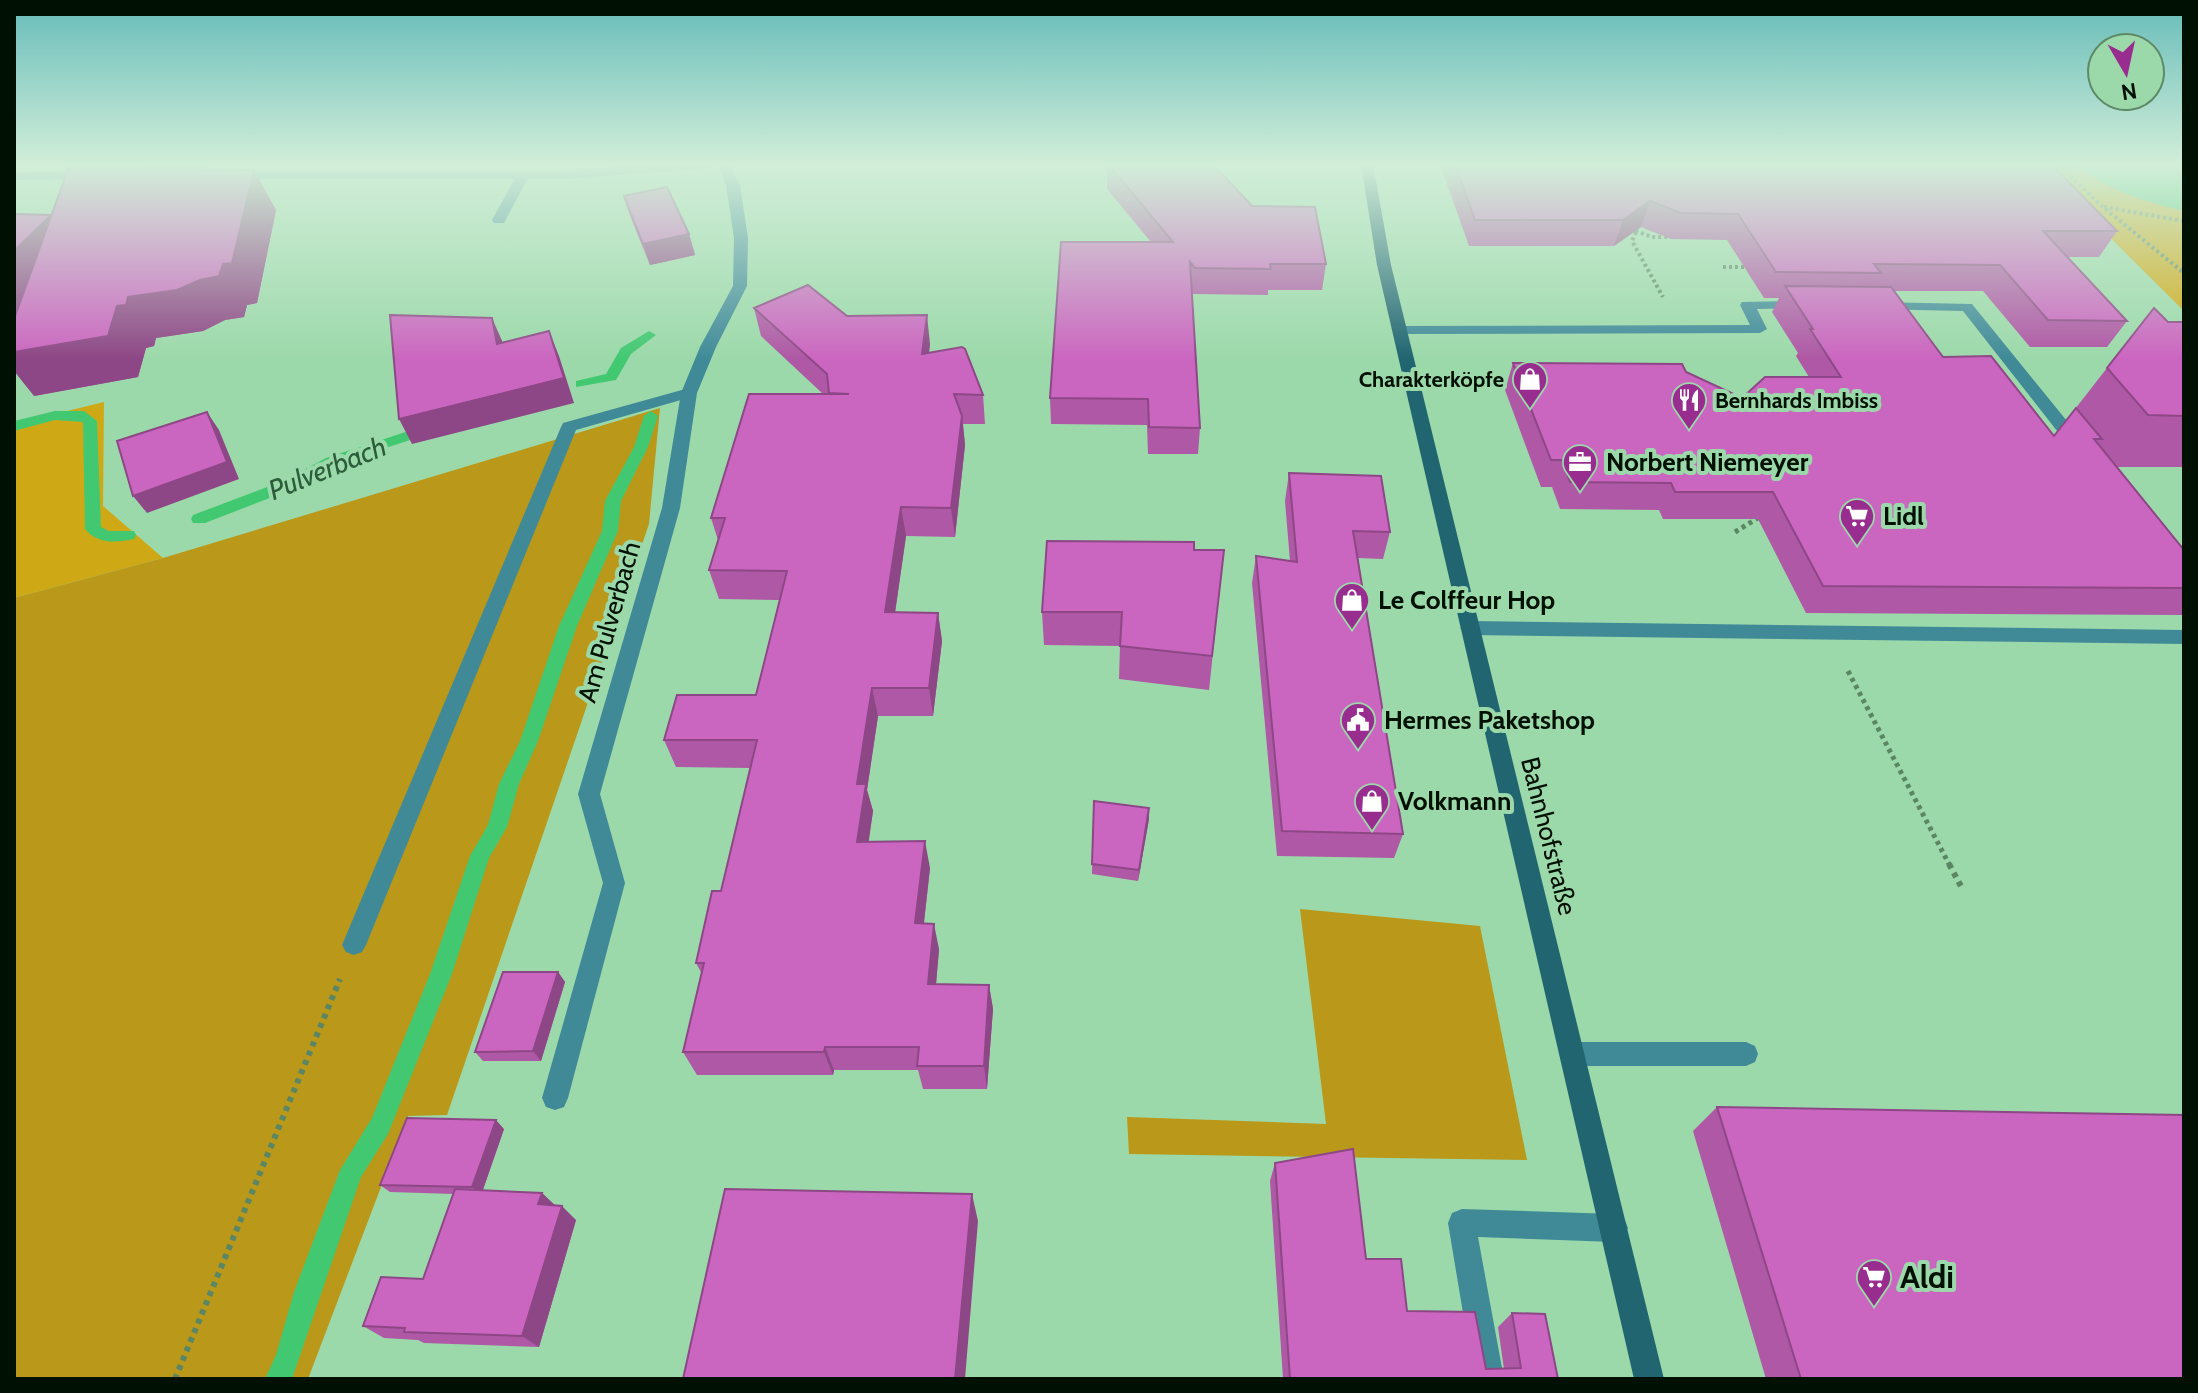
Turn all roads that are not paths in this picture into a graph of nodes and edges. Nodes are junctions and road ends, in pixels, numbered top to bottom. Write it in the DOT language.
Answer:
graph roads {
  1 [pos="739,229"];
  2 [pos="1380,229"];
  3 [pos="1825,306"];
  4 [pos="1857,306"];
  5 [pos="1399,330"];
  6 [pos="689,393"];
  7 [pos="2085,455"];
  8 [pos="1470,628"];
  9 [pos="2184,637"];
  10 [pos="354,945"];
  11 [pos="1572,1054"];
  12 [pos="1746,1054"];
  13 [pos="555,1098"];
  14 [pos="1614,1228"];
  15 [pos="1489,1379"];
  16 [pos="1649,1379"];
  1 -- 6 [label="street, Am Pulverbach"];
  2 -- 5 [label="street, Bahnhofstraße"];
  3 -- 5 [label="street"];
  4 -- 7 [label="street"];
  5 -- 8 [label="street, Bahnhofstraße"];
  6 -- 10 [label="street"];
  6 -- 13 [label="street, Am Pulverbach"];
  8 -- 9 [label="street"];
  8 -- 11 [label="street, Bahnhofstraße"];
  11 -- 12 [label="street"];
  11 -- 14 [label="street, Bahnhofstraße"];
  14 -- 15 [label="street"];
  14 -- 16 [label="street, Bahnhofstraße"];
}
